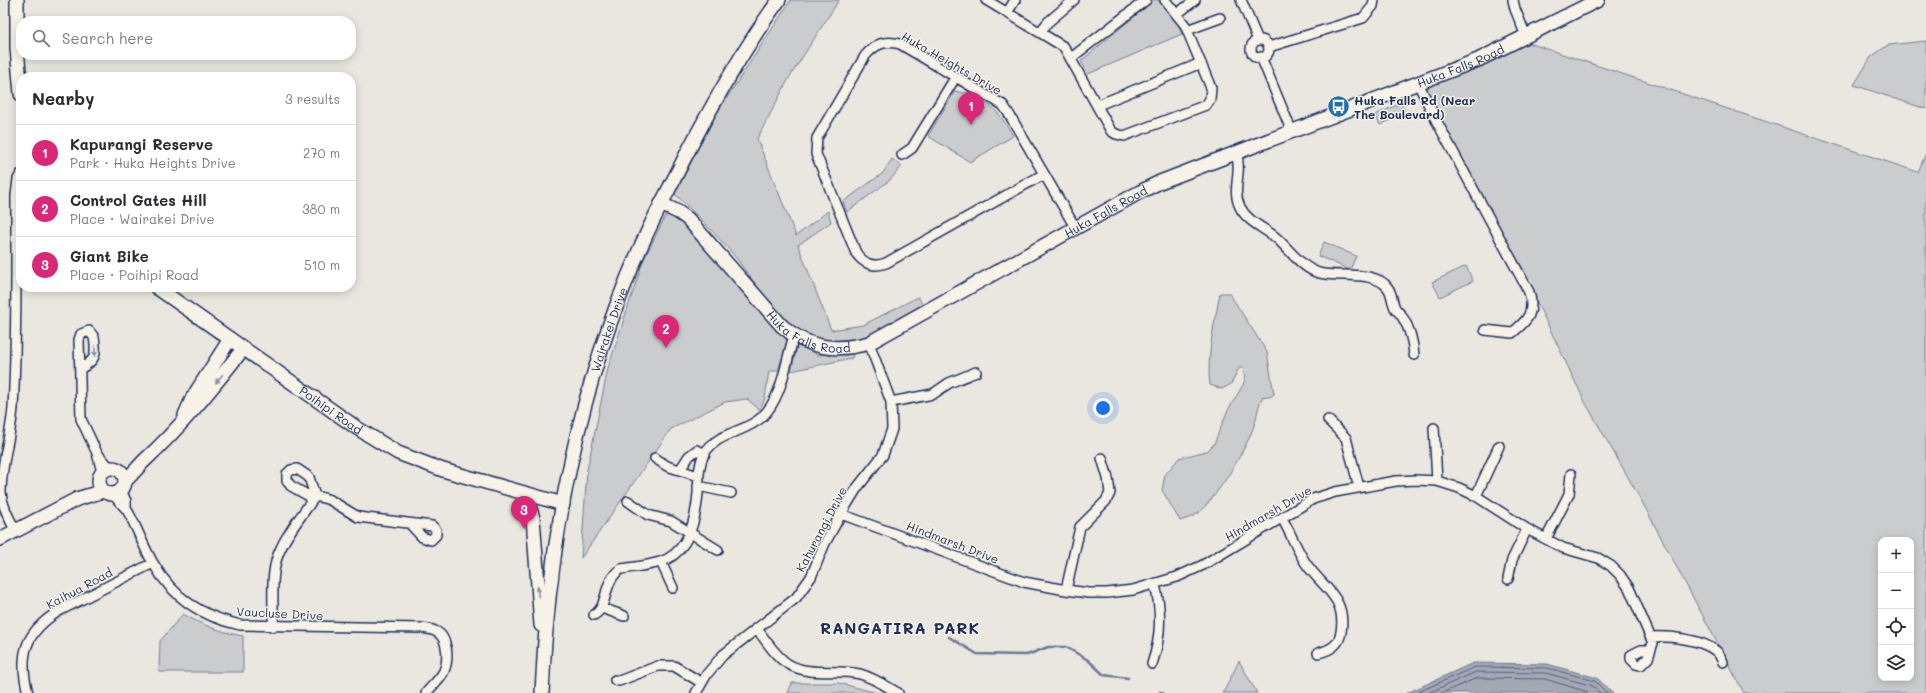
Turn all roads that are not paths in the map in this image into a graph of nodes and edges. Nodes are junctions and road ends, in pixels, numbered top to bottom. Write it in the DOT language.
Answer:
graph roads {
  1 [pos="17,0"];
  2 [pos="779,0"];
  3 [pos="986,0"];
  4 [pos="1015,0"];
  5 [pos="1074,0"];
  6 [pos="1146,0"];
  7 [pos="1165,0"];
  8 [pos="1195,0"];
  9 [pos="1241,0"];
  10 [pos="1374,0"];
  11 [pos="1513,0"];
  12 [pos="1598,0"];
  13 [pos="1007,13"];
  14 [pos="1177,14"];
  15 [pos="17,16"];
  16 [pos="1220,18"];
  17 [pos="1188,30"];
  18 [pos="1040,32"];
  19 [pos="1526,36"];
  20 [pos="1258,40"];
  21 [pos="1268,46"];
  22 [pos="1071,58"];
  23 [pos="1261,58"];
  24 [pos="18,60"];
  25 [pos="1201,63"];
  26 [pos="19,72"];
  27 [pos="955,78"];
  28 [pos="1418,83"];
  29 [pos="1098,105"];
  30 [pos="1292,132"];
  31 [pos="1236,153"];
  32 [pos="902,155"];
  33 [pos="1044,174"];
  34 [pos="661,204"];
  35 [pos="1075,227"];
  36 [pos="17,292"];
  37 [pos="163,292"];
  38 [pos="1486,330"];
  39 [pos="794,336"];
  40 [pos="230,340"];
  41 [pos="869,343"];
  42 [pos="243,349"];
  43 [pos="1414,355"];
  44 [pos="80,369"];
  45 [pos="976,372"];
  46 [pos="891,402"];
  47 [pos="183,420"];
  48 [pos="1328,420"];
  49 [pos="1434,428"];
  50 [pos="1499,446"];
  51 [pos="705,454"];
  52 [pos="655,458"];
  53 [pos="1102,458"];
  54 [pos="680,470"];
  55 [pos="1572,474"];
  56 [pos="698,476"];
  57 [pos="112,481"];
  58 [pos="1437,482"];
  59 [pos="698,486"];
  60 [pos="1359,487"];
  61 [pos="731,493"];
  62 [pos="525,494"];
  63 [pos="1476,496"];
  64 [pos="628,501"];
  65 [pos="563,504"];
  66 [pos="841,514"];
  67 [pos="1282,518"];
  68 [pos="410,524"];
  69 [pos="1527,529"];
  70 [pos="16,531"];
  71 [pos="691,532"];
  72 [pos="0,539"];
  73 [pos="1546,539"];
  74 [pos="718,550"];
  75 [pos="661,562"];
  76 [pos="153,563"];
  77 [pos="1508,579"];
  78 [pos="1155,585"];
  79 [pos="673,588"];
  80 [pos="1066,590"];
  81 [pos="602,608"];
  82 [pos="594,616"];
  83 [pos="624,616"];
  84 [pos="274,627"];
  85 [pos="756,628"];
  86 [pos="1651,637"];
  87 [pos="1650,650"];
  88 [pos="1318,653"];
  89 [pos="543,659"];
  90 [pos="1723,662"];
  91 [pos="1152,664"];
  92 [pos="615,680"];
  93 [pos="702,683"];
  94 [pos="28,693"];
  95 [pos="426,693"];
  96 [pos="542,693"];
  97 [pos="696,693"];
  98 [pos="898,693"];
  1 -- 15 [label="main road"];
  2 -- 34 [label="main road, Wairakei Drive"];
  3 -- 13 [label="street"];
  4 -- 13 [label="street"];
  5 -- 18 [label="street"];
  6 -- 22 [label="street"];
  7 -- 14 [label="street"];
  8 -- 14 [label="street"];
  9 -- 20 [label="street"];
  10 -- 21 [label="street"];
  11 -- 19 [label="street"];
  12 -- 19 [label="main road, Huka Falls Road"];
  13 -- 18 [label="street"];
  14 -- 17 [label="street"];
  16 -- 17 [label="street"];
  17 -- 25 [label="street"];
  18 -- 22 [label="street"];
  19 -- 28 [label="main road, Huka Falls Road"];
  20 -- 21 [label="street"];
  20 -- 23 [label="street"];
  21 -- 23 [label="street"];
  22 -- 29 [label="street"];
  23 -- 30 [label="street"];
  24 -- 26 [label="main road"];
  25 -- 29 [label="street"];
  25 -- 29 [label="street"];
  27 -- 32 [label="street"];
  27 -- 33 [label="street, Huka Heights Drive"];
  27 -- 33 [label="street, Huka Heights Drive"];
  28 -- 30 [label="main road, Huka Falls Road"];
  28 -- 38 [label="street"];
  30 -- 31 [label="main road, Huka Falls Road"];
  31 -- 35 [label="main road, Huka Falls Road"];
  31 -- 43 [label="street"];
  33 -- 35 [label="street, Huka Heights Drive"];
  34 -- 39 [label="main road, Huka Falls Road"];
  34 -- 65 [label="main road, Wairakei Drive"];
  35 -- 41 [label="main road, Huka Falls Road"];
  36 -- 70 [label="street"];
  37 -- 40 [label="main road, Poihipi Road"];
  39 -- 41 [label="main road, Huka Falls Road"];
  39 -- 51 [label="street"];
  40 -- 42 [label="main road, Poihipi Road"];
  40 -- 47 [label="main road"];
  41 -- 46 [label="street, Kahurangi Drive"];
  42 -- 47 [label="main road, one-way"];
  42 -- 62 [label="main road, Poihipi Road"];
  44 -- 57 [label="street"];
  45 -- 46 [label="street"];
  46 -- 66 [label="street, Kahurangi Drive"];
  47 -- 57 [label="main road"];
  48 -- 60 [label="street"];
  49 -- 58 [label="street"];
  50 -- 63 [label="street"];
  51 -- 54 [label="street"];
  51 -- 56 [label="street"];
  52 -- 54 [label="street"];
  53 -- 80 [label="street"];
  54 -- 56 [label="street"];
  55 -- 73 [label="street"];
  56 -- 59 [label="street"];
  57 -- 70 [label="main road"];
  57 -- 76 [label="street, Vaucluse Drive"];
  58 -- 60 [label="street, Hindmarsh Drive"];
  58 -- 63 [label="street, Hindmarsh Drive"];
  59 -- 61 [label="street"];
  59 -- 71 [label="street"];
  60 -- 67 [label="street, Hindmarsh Drive"];
  62 -- 65 [label="main road, Poihipi Road"];
  89 -- 62 [label="main road, one-way"];
  63 -- 69 [label="street, Hindmarsh Drive"];
  64 -- 71 [label="street"];
  65 -- 89 [label="main road, Wairakei Drive"];
  66 -- 80 [label="street, Hindmarsh Drive"];
  66 -- 85 [label="street, Kahurangi Drive"];
  67 -- 78 [label="street, Hindmarsh Drive"];
  67 -- 88 [label="street"];
  68 -- 84 [label="street"];
  69 -- 73 [label="street, Hindmarsh Drive"];
  69 -- 77 [label="street"];
  70 -- 72 [label="main road"];
  71 -- 74 [label="street"];
  71 -- 75 [label="street"];
  73 -- 86 [label="street, Hindmarsh Drive"];
  75 -- 79 [label="street"];
  75 -- 81 [label="street"];
  76 -- 84 [label="street, Vaucluse Drive"];
  76 -- 94 [label="street, Kaihua Road"];
  78 -- 80 [label="street, Hindmarsh Drive"];
  78 -- 91 [label="street"];
  81 -- 82 [label="street"];
  81 -- 83 [label="street"];
  84 -- 95 [label="street, Vaucluse Drive"];
  85 -- 93 [label="street, Kahurangi Drive"];
  85 -- 98 [label="street"];
  86 -- 87 [label="street, Hindmarsh Drive"];
  86 -- 90 [label="street"];
  89 -- 96 [label="main road, Wairakei Drive"];
  92 -- 93 [label="street"];
  93 -- 97 [label="street, Kahurangi Drive"];
}
